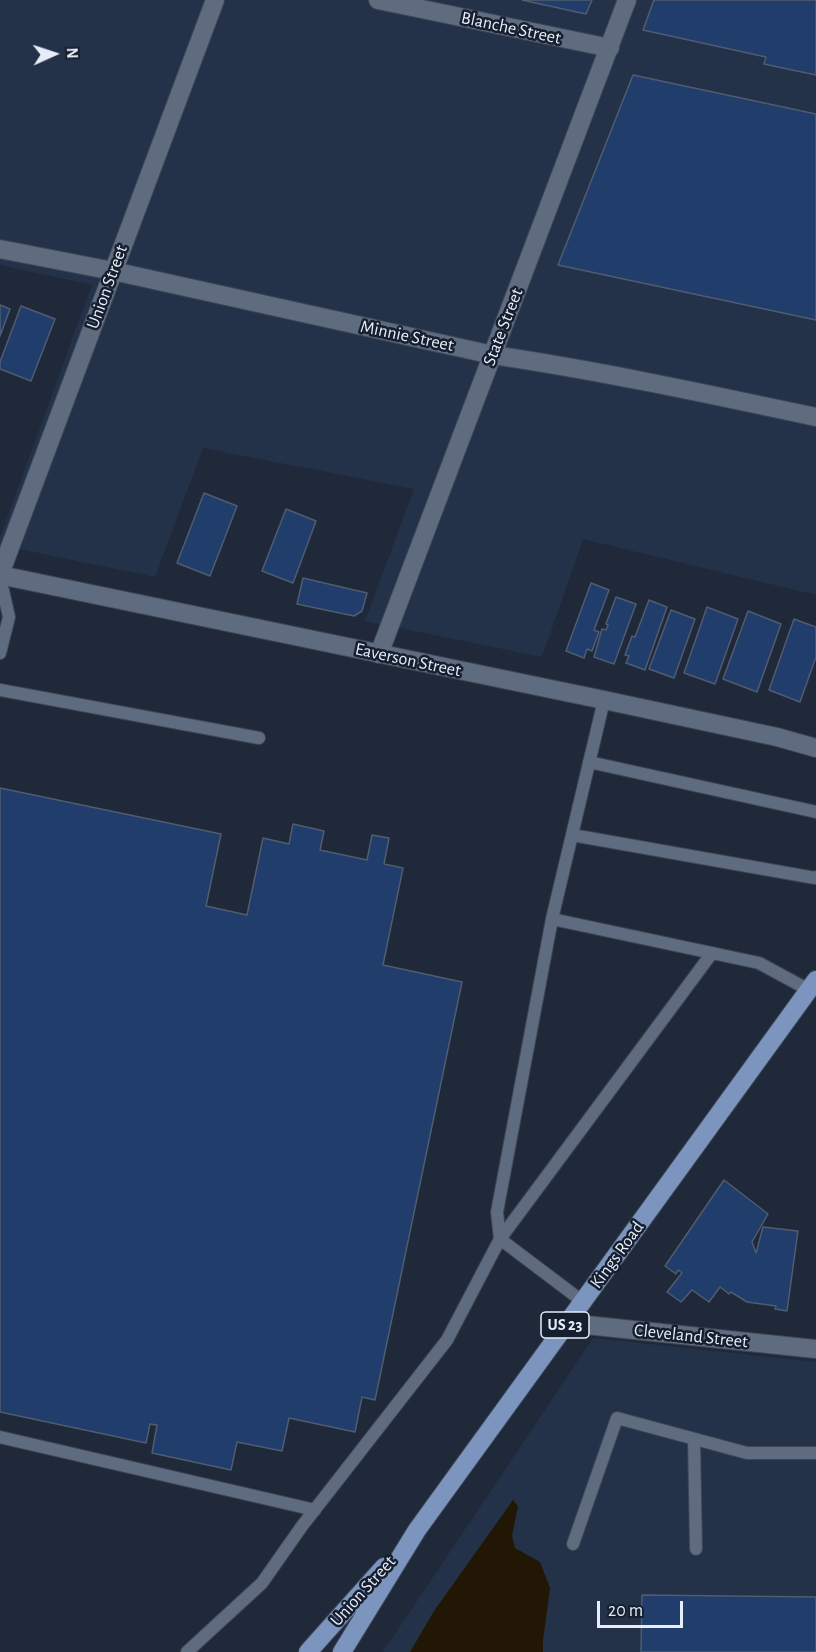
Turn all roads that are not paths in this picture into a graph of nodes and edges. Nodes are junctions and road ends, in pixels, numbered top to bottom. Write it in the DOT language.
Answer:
graph roads {
  1 [pos="215,0"];
  2 [pos="378,0"];
  3 [pos="627,0"];
  4 [pos="610,48"];
  5 [pos="0,249"];
  6 [pos="113,271"];
  7 [pos="493,355"];
  8 [pos="816,417"];
  9 [pos="0,576"];
  10 [pos="0,653"];
  11 [pos="379,654"];
  12 [pos="0,690"];
  13 [pos="603,700"];
  14 [pos="259,738"];
  15 [pos="816,748"];
  16 [pos="589,762"];
  17 [pos="816,812"];
  18 [pos="572,835"];
  19 [pos="816,877"];
  20 [pos="552,919"];
  21 [pos="712,953"];
  22 [pos="812,985"];
  23 [pos="500,1239"];
  24 [pos="582,1301"];
  25 [pos="567,1323"];
  26 [pos="816,1349"];
  27 [pos="0,1437"];
  28 [pos="694,1440"];
  29 [pos="816,1453"];
  30 [pos="315,1510"];
  31 [pos="417,1530"];
  32 [pos="573,1544"];
  33 [pos="696,1548"];
  34 [pos="187,1652"];
  35 [pos="308,1652"];
  36 [pos="342,1652"];
  1 -- 6 [label="street, Union Street"];
  2 -- 4 [label="street, Blanche Street"];
  3 -- 4 [label="street, State Street"];
  4 -- 7 [label="street, State Street"];
  5 -- 6 [label="street, Minnie Street"];
  6 -- 7 [label="street, Minnie Street"];
  6 -- 9 [label="street, Union Street"];
  7 -- 8 [label="street, Minnie Street"];
  7 -- 11 [label="street, State Street"];
  9 -- 10 [label="lane"];
  9 -- 11 [label="street, Eaverson Street"];
  11 -- 13 [label="street, Eaverson Street"];
  12 -- 14 [label="lane"];
  13 -- 15 [label="street, Eaverson Street"];
  13 -- 16 [label="lane"];
  16 -- 17 [label="lane"];
  16 -- 18 [label="lane"];
  18 -- 19 [label="lane"];
  18 -- 20 [label="lane"];
  20 -- 21 [label="lane"];
  20 -- 23 [label="lane"];
  21 -- 22 [label="lane"];
  21 -- 23 [label="lane"];
  22 -- 24 [label="main road, Kings Road / US 23"];
  23 -- 24 [label="lane"];
  23 -- 30 [label="lane"];
  24 -- 25 [label="main road, Kings Road / US 23"];
  25 -- 26 [label="street, Cleveland Street"];
  25 -- 31 [label="main road, Kings Road / US 23"];
  27 -- 30 [label="lane"];
  28 -- 29 [label="lane"];
  28 -- 32 [label="lane"];
  28 -- 33 [label="lane"];
  30 -- 34 [label="lane"];
  31 -- 35 [label="main road, Union Street / US 23"];
  31 -- 36 [label="main road, Kings Road / US 23"];
}
